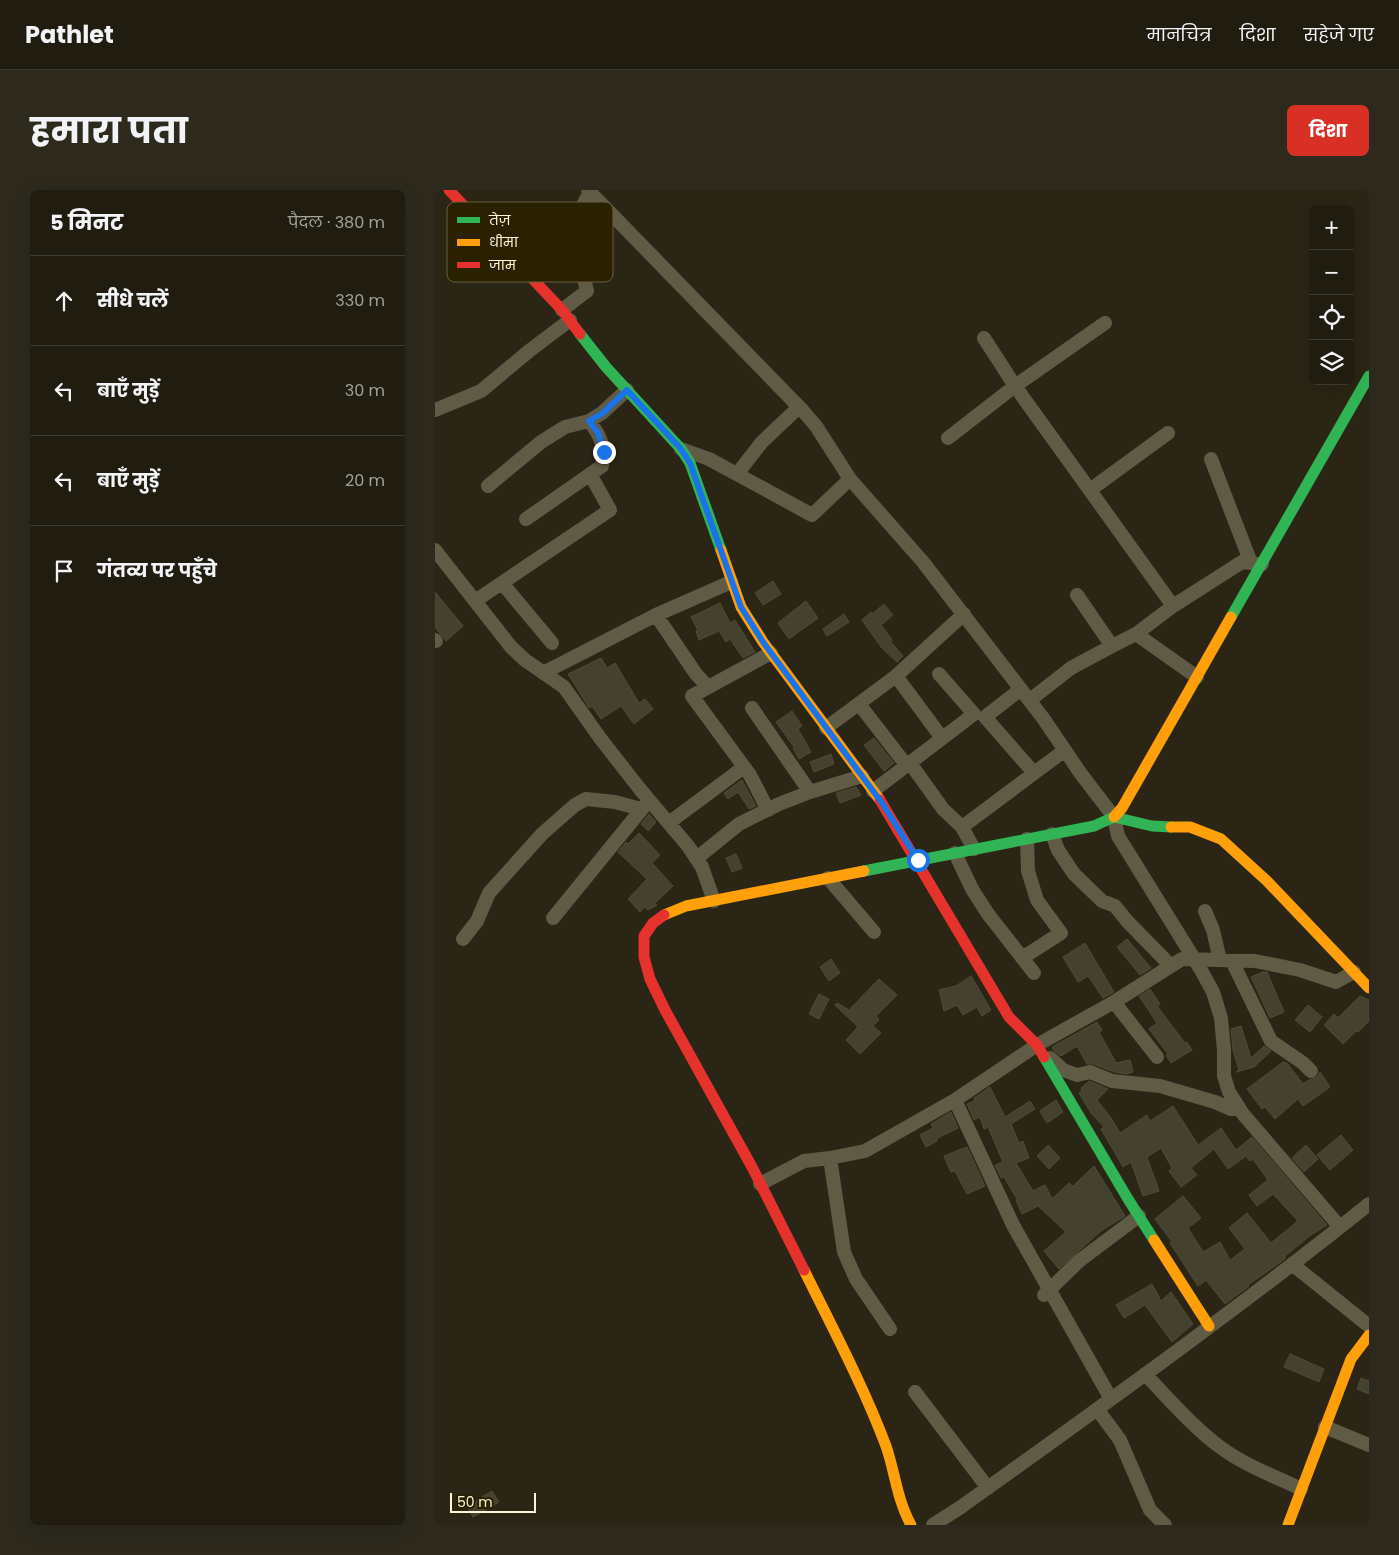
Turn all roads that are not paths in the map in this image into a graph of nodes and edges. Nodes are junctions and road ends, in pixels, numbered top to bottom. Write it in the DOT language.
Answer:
graph roads {
  1 [pos="449,190"];
  2 [pos="589,191"];
  3 [pos="460,202"];
  4 [pos="600,202"];
  5 [pos="613,216"];
  6 [pos="534,282"];
  7 [pos="585,282"];
  8 [pos="566,316"];
  9 [pos="1105,323"];
  10 [pos="984,338"];
  11 [pos="1369,376"];
  12 [pos="1015,386"];
  13 [pos="627,390"];
  14 [pos="799,407"];
  15 [pos="435,410"];
  16 [pos="589,421"];
  17 [pos="1168,433"];
  18 [pos="948,438"];
  19 [pos="681,449"];
  20 [pos="1211,459"];
  21 [pos="590,474"];
  22 [pos="737,474"];
  23 [pos="850,478"];
  24 [pos="488,486"];
  25 [pos="1090,490"];
  26 [pos="525,519"];
  27 [pos="435,550"];
  28 [pos="1256,563"];
  29 [pos="731,582"];
  30 [pos="502,583"];
  31 [pos="1077,595"];
  32 [pos="475,601"];
  33 [pos="1173,606"];
  34 [pos="964,614"];
  35 [pos="656,615"];
  36 [pos="1136,634"];
  37 [pos="552,643"];
  38 [pos="1112,646"];
  39 [pos="771,653"];
  40 [pos="543,673"];
  41 [pos="939,674"];
  42 [pos="896,676"];
  43 [pos="1197,677"];
  44 [pos="708,687"];
  45 [pos="1021,689"];
  46 [pos="1030,700"];
  47 [pos="859,704"];
  48 [pos="752,708"];
  49 [pos="826,728"];
  50 [pos="942,738"];
  51 [pos="1065,750"];
  52 [pos="908,764"];
  53 [pos="744,767"];
  54 [pos="1034,773"];
  55 [pos="862,776"];
  56 [pos="873,791"];
  57 [pos="810,792"];
  58 [pos="645,804"];
  59 [pos="768,810"];
  60 [pos="1114,817"];
  61 [pos="670,822"];
  62 [pos="962,827"];
  63 [pos="1052,834"];
  64 [pos="1027,839"];
  65 [pos="974,849"];
  66 [pos="955,853"];
  67 [pos="697,858"];
  68 [pos="918,860"];
  69 [pos="828,878"];
  70 [pos="714,900"];
  71 [pos="1205,910"];
  72 [pos="553,918"];
  73 [pos="874,932"];
  74 [pos="463,939"];
  75 [pos="1022,958"];
  76 [pos="1195,960"];
  77 [pos="1226,960"];
  78 [pos="1171,966"];
  79 [pos="1354,972"];
  80 [pos="1034,973"];
  81 [pos="1369,988"];
  82 [pos="1114,1002"];
  83 [pos="1037,1045"];
  84 [pos="1157,1057"];
  85 [pos="1311,1071"];
  86 [pos="955,1100"];
  87 [pos="1239,1108"];
  88 [pos="830,1158"];
  89 [pos="760,1184"];
  90 [pos="1369,1204"];
  91 [pos="1139,1216"];
  92 [pos="1340,1227"];
  93 [pos="1292,1264"];
  94 [pos="1046,1293"];
  95 [pos="1209,1326"];
  96 [pos="1369,1326"];
  97 [pos="890,1329"];
  98 [pos="1369,1335"];
  99 [pos="1145,1374"];
  100 [pos="915,1392"];
  101 [pos="1111,1399"];
  102 [pos="1097,1409"];
  103 [pos="1325,1427"];
  104 [pos="1369,1445"];
  105 [pos="988,1488"];
  106 [pos="1301,1489"];
  107 [pos="911,1525"];
  108 [pos="933,1525"];
  109 [pos="1165,1525"];
  110 [pos="1288,1525"];
  1 -- 3 [label="main road"];
  2 -- 4 [label="street"];
  5 -- 14 [label="street"];
  6 -- 8 [label="main road"];
  7 -- 8 [label="street"];
  8 -- 13 [label="main road"];
  8 -- 15 [label="street"];
  9 -- 12 [label="street"];
  10 -- 12 [label="street"];
  11 -- 28 [label="main road"];
  12 -- 18 [label="street"];
  12 -- 25 [label="street"];
  13 -- 16 [label="street"];
  13 -- 19 [label="main road"];
  14 -- 22 [label="street"];
  14 -- 23 [label="street"];
  16 -- 21 [label="street"];
  16 -- 24 [label="street"];
  17 -- 25 [label="street"];
  19 -- 22 [label="street"];
  19 -- 29 [label="main road"];
  20 -- 28 [label="street"];
  21 -- 26 [label="street"];
  21 -- 30 [label="street"];
  22 -- 23 [label="street"];
  23 -- 34 [label="street"];
  25 -- 33 [label="street"];
  27 -- 32 [label="street"];
  28 -- 33 [label="street"];
  28 -- 43 [label="main road"];
  29 -- 35 [label="street"];
  29 -- 39 [label="main road"];
  30 -- 32 [label="street"];
  30 -- 37 [label="street"];
  31 -- 38 [label="street"];
  32 -- 40 [label="street"];
  33 -- 36 [label="street"];
  34 -- 42 [label="street"];
  34 -- 45 [label="street"];
  35 -- 40 [label="street"];
  35 -- 44 [label="street"];
  36 -- 38 [label="street"];
  36 -- 43 [label="street"];
  38 -- 46 [label="street"];
  39 -- 44 [label="street"];
  39 -- 49 [label="main road"];
  40 -- 58 [label="street"];
  41 -- 50 [label="street"];
  42 -- 47 [label="street"];
  42 -- 50 [label="street"];
  43 -- 60 [label="main road"];
  44 -- 53 [label="street"];
  45 -- 46 [label="street"];
  45 -- 54 [label="street"];
  46 -- 51 [label="street"];
  47 -- 49 [label="street"];
  47 -- 52 [label="street"];
  48 -- 57 [label="street"];
  49 -- 55 [label="main road"];
  50 -- 52 [label="street"];
  51 -- 54 [label="street"];
  51 -- 60 [label="street"];
  52 -- 56 [label="street"];
  52 -- 62 [label="street"];
  53 -- 59 [label="street"];
  53 -- 61 [label="street"];
  54 -- 62 [label="street"];
  55 -- 56 [label="main road"];
  55 -- 57 [label="street"];
  56 -- 68 [label="main road"];
  57 -- 59 [label="street"];
  58 -- 61 [label="street"];
  58 -- 72 [label="street"];
  58 -- 74 [label="street"];
  59 -- 67 [label="street"];
  60 -- 63 [label="main road"];
  60 -- 76 [label="street"];
  60 -- 79 [label="main road"];
  61 -- 67 [label="street"];
  62 -- 65 [label="street"];
  63 -- 64 [label="main road"];
  63 -- 78 [label="street"];
  64 -- 65 [label="main road"];
  64 -- 75 [label="street"];
  65 -- 66 [label="main road"];
  66 -- 68 [label="main road"];
  66 -- 75 [label="street"];
  67 -- 70 [label="street"];
  68 -- 69 [label="main road"];
  68 -- 83 [label="main road"];
  69 -- 70 [label="main road"];
  69 -- 73 [label="street"];
  70 -- 89 [label="main road"];
  71 -- 77 [label="street"];
  75 -- 80 [label="street"];
  76 -- 77 [label="street"];
  76 -- 78 [label="street"];
  76 -- 87 [label="street"];
  77 -- 79 [label="street"];
  77 -- 85 [label="street"];
  78 -- 82 [label="street"];
  79 -- 81 [label="main road"];
  82 -- 83 [label="street"];
  82 -- 84 [label="street"];
  83 -- 86 [label="street"];
  83 -- 87 [label="street"];
  83 -- 91 [label="main road"];
  86 -- 88 [label="street"];
  86 -- 94 [label="street"];
  87 -- 92 [label="street"];
  88 -- 89 [label="street"];
  88 -- 97 [label="street"];
  89 -- 107 [label="main road"];
  90 -- 92 [label="street"];
  91 -- 94 [label="street"];
  91 -- 95 [label="main road"];
  92 -- 93 [label="street"];
  93 -- 95 [label="street"];
  93 -- 96 [label="street"];
  94 -- 101 [label="street"];
  95 -- 99 [label="street"];
  98 -- 103 [label="main road"];
  99 -- 101 [label="street"];
  99 -- 106 [label="street"];
  100 -- 105 [label="street"];
  101 -- 102 [label="street"];
  102 -- 105 [label="street"];
  102 -- 109 [label="street"];
  103 -- 104 [label="street"];
  103 -- 106 [label="main road"];
  105 -- 108 [label="street"];
  106 -- 110 [label="main road"];
}
